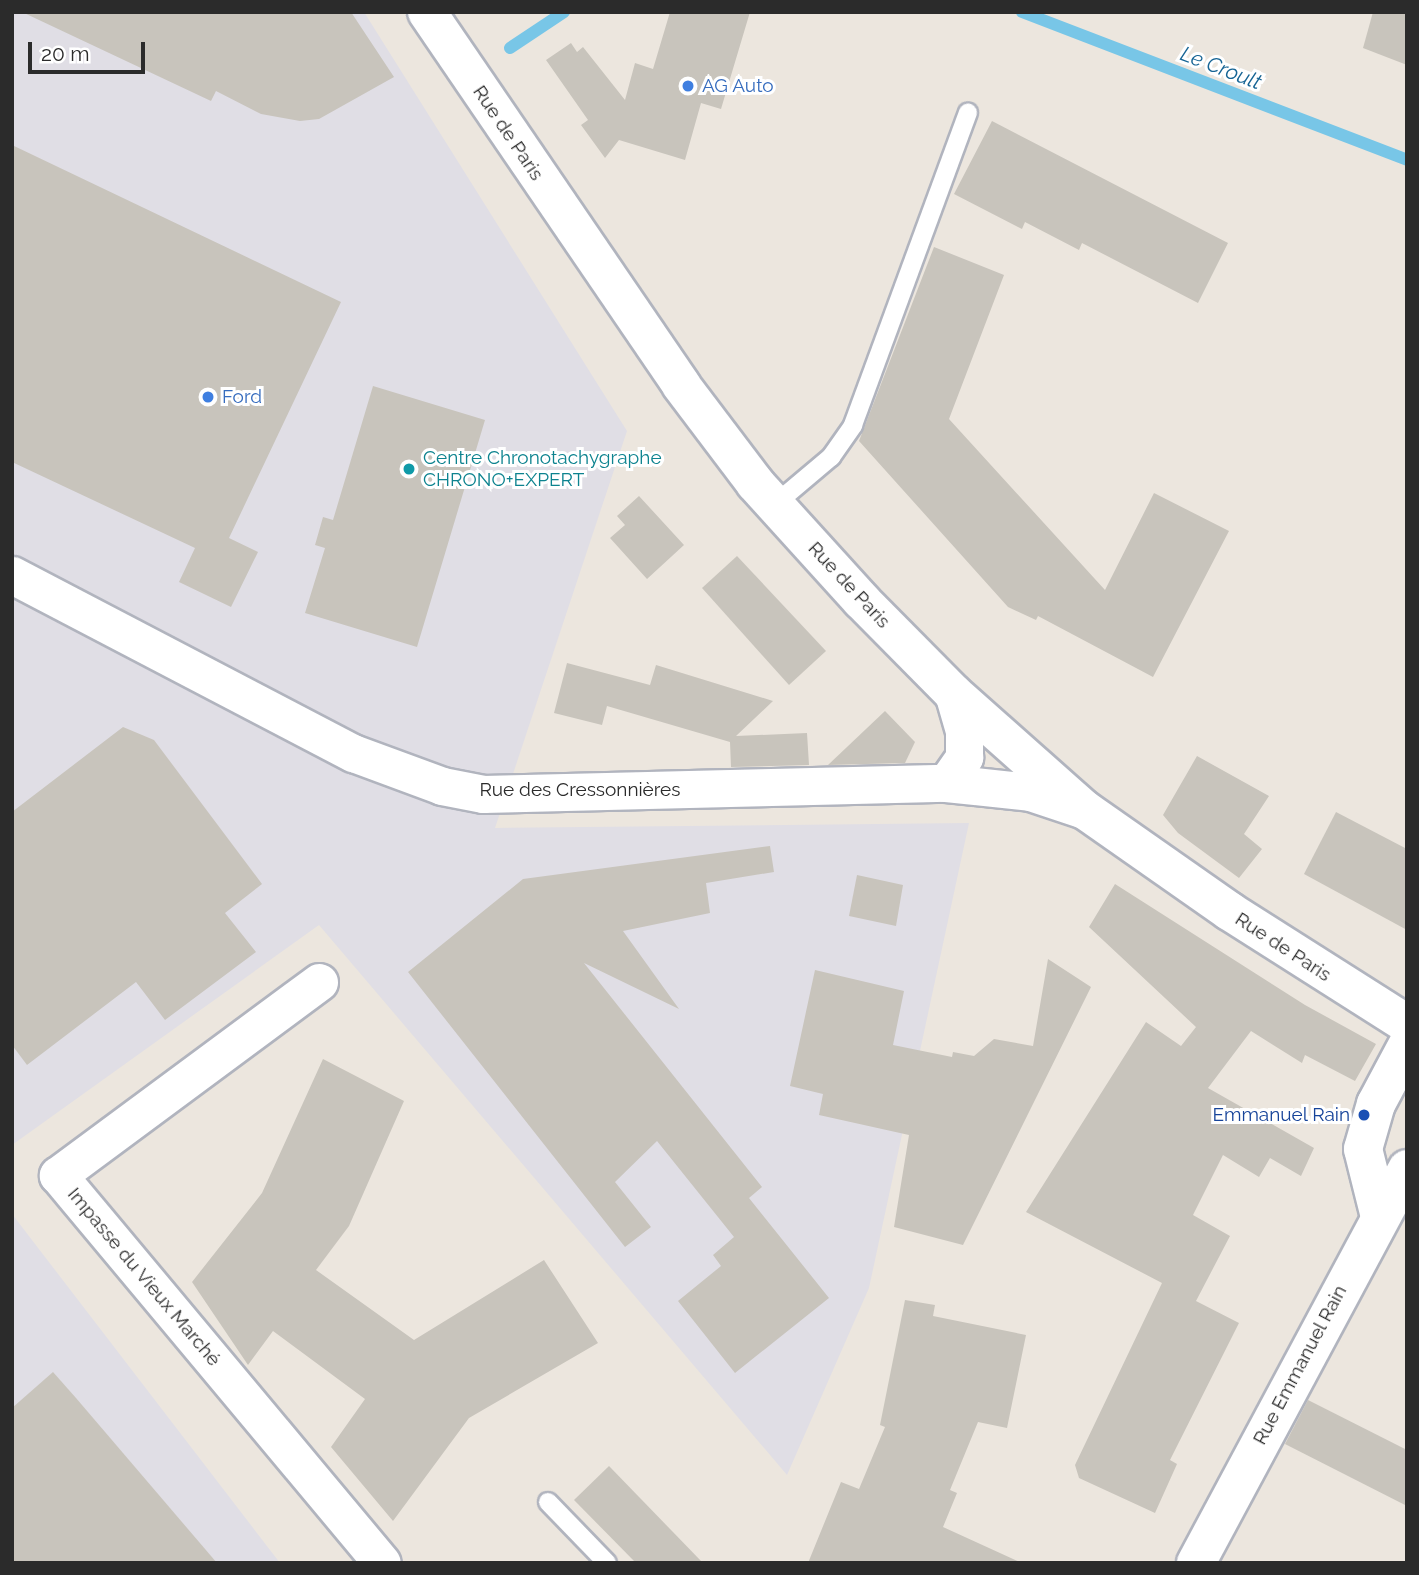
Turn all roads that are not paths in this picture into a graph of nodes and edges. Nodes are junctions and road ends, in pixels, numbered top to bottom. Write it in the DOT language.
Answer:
graph roads {
  1 [pos="426,12"];
  2 [pos="968,113"];
  3 [pos="774,505"];
  4 [pos="12,575"];
  5 [pos="953,693"];
  6 [pos="946,783"];
  7 [pos="1085,810"];
  8 [pos="318,982"];
  9 [pos="1407,1024"];
  10 [pos="1407,1046"];
  11 [pos="1407,1169"];
  12 [pos="1380,1217"];
  13 [pos="548,1502"];
  14 [pos="382,1563"];
  15 [pos="607,1563"];
  16 [pos="1196,1563"];
  1 -- 3 [label="street, Rue de Paris"];
  2 -- 3 [label="lane"];
  3 -- 5 [label="street, Rue de Paris"];
  4 -- 6 [label="street, Rue des Cressonnières"];
  5 -- 6 [label="street"];
  5 -- 7 [label="street, Rue de Paris"];
  6 -- 7 [label="street, Rue des Cressonnières"];
  7 -- 9 [label="street, Rue de Paris"];
  8 -- 14 [label="street, Impasse du Vieux Marché"];
  10 -- 12 [label="street"];
  11 -- 12 [label="street, Rue Emmanuel Rain"];
  12 -- 16 [label="street, Rue Emmanuel Rain"];
  13 -- 15 [label="lane"];
}
